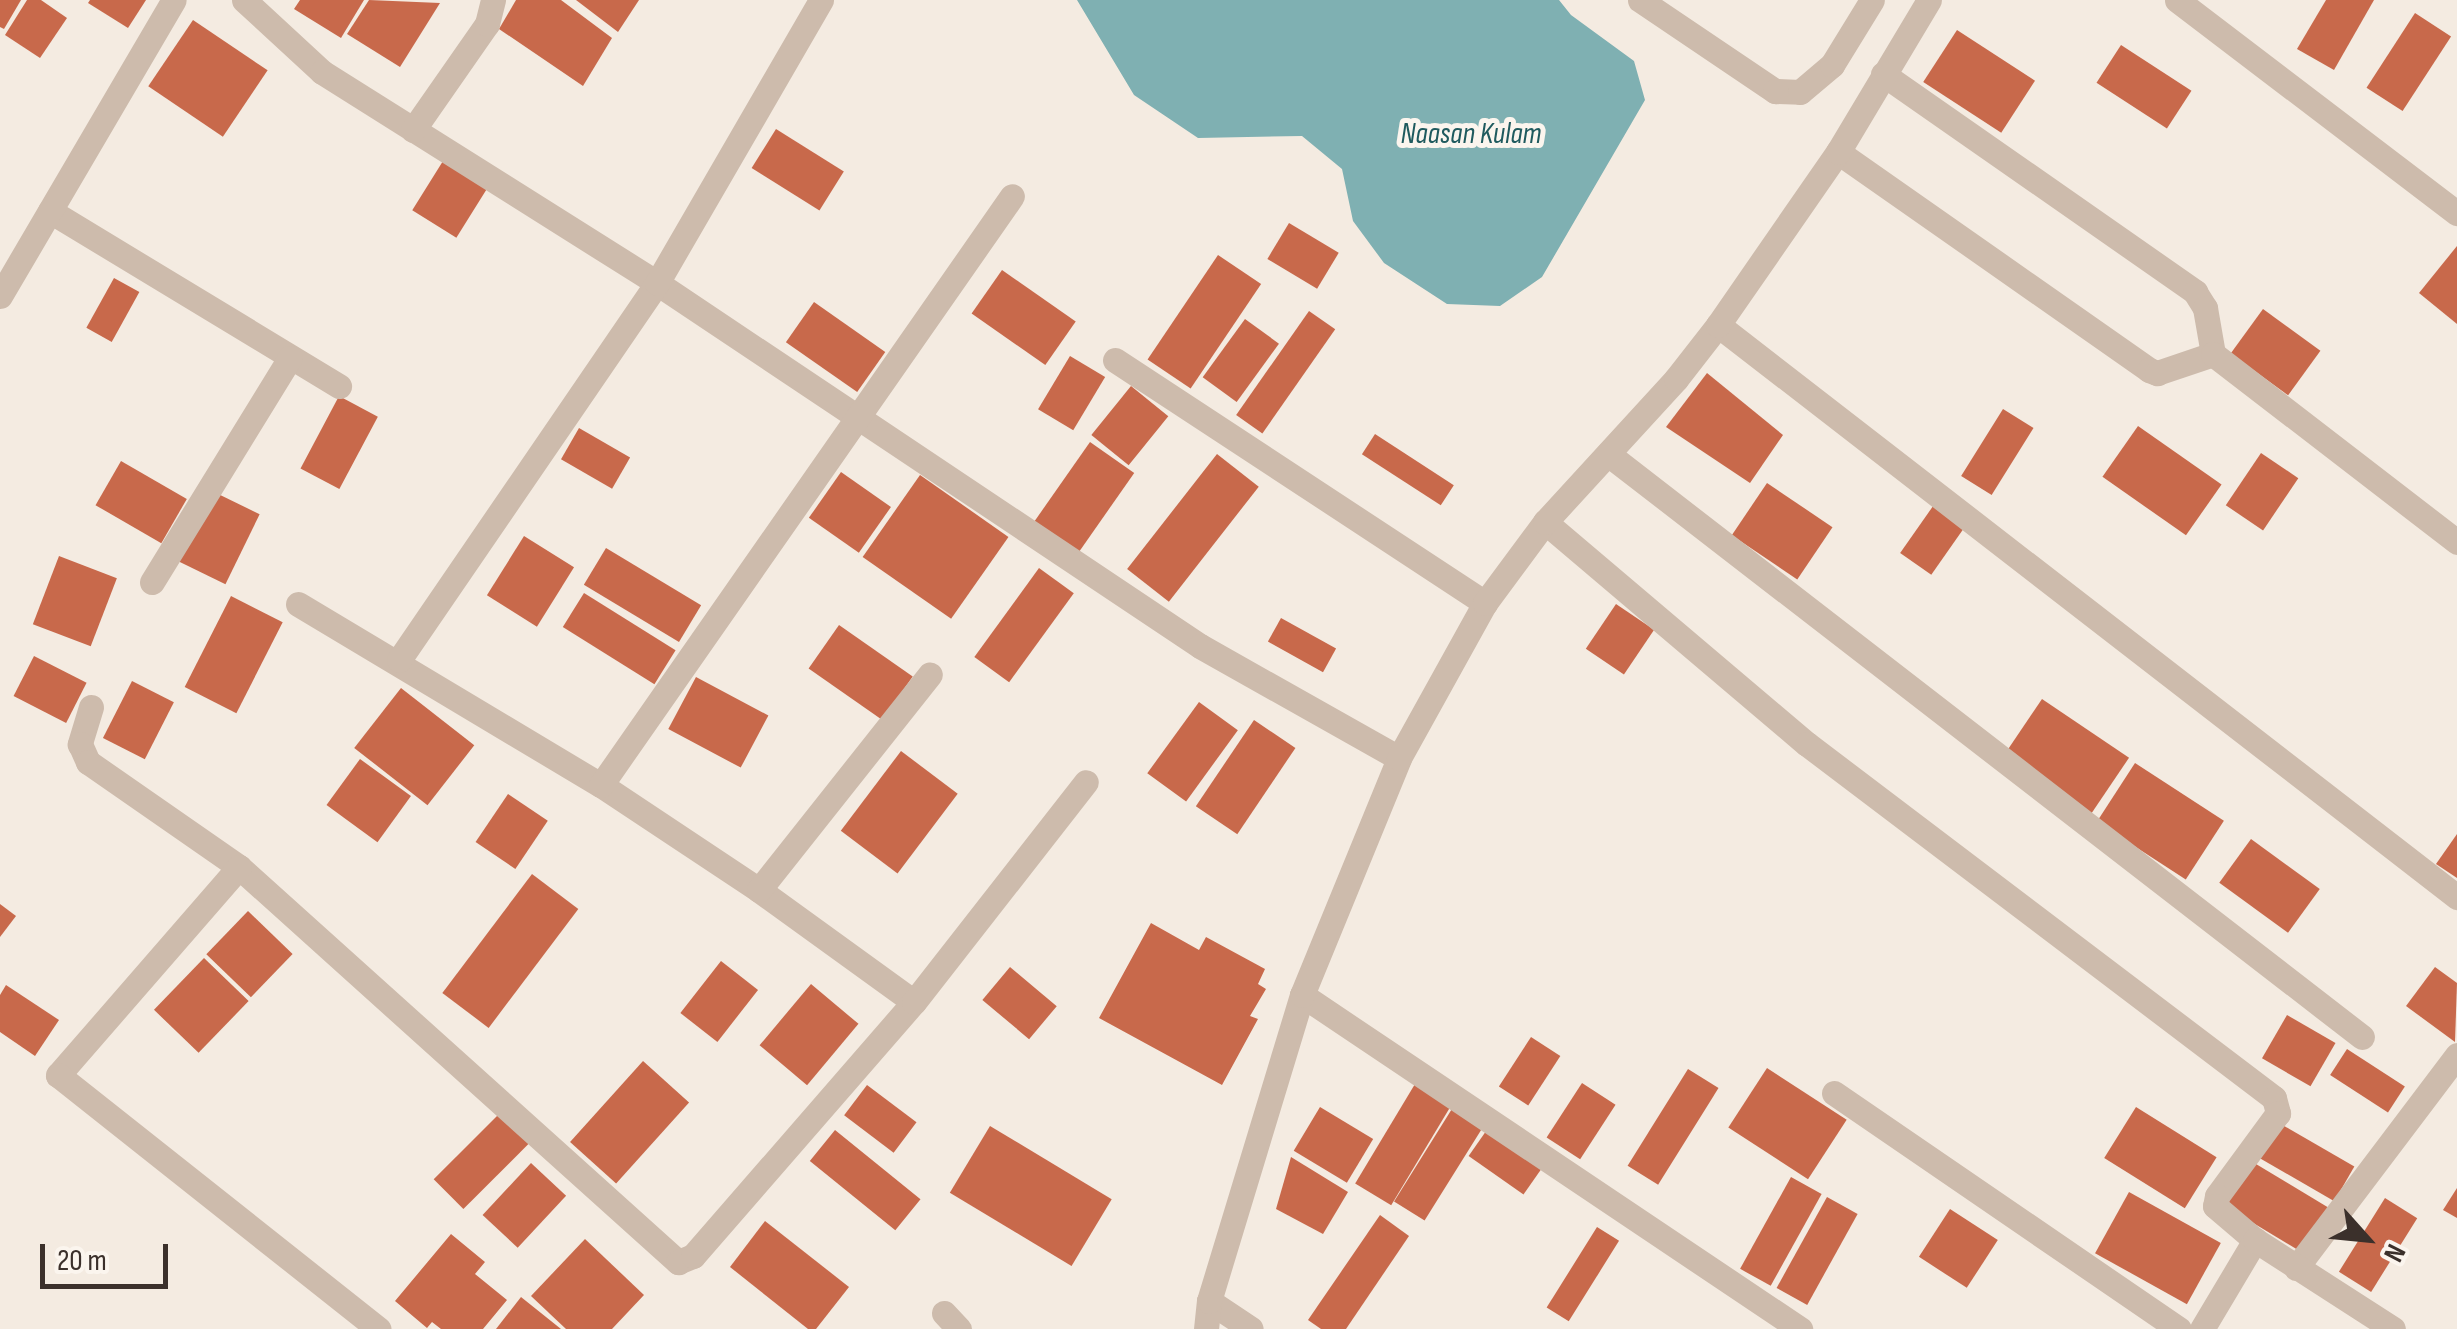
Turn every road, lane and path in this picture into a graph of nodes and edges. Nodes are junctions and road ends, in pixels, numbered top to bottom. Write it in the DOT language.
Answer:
graph roads {
  1 [pos="174,0"];
  2 [pos="244,0"];
  3 [pos="493,0"];
  4 [pos="820,0"];
  5 [pos="1640,0"];
  6 [pos="1872,0"];
  7 [pos="1929,0"];
  8 [pos="2177,0"];
  9 [pos="1883,74"];
  10 [pos="413,130"];
  11 [pos="1838,152"];
  12 [pos="1012,196"];
  13 [pos="50,211"];
  14 [pos="2457,213"];
  15 [pos="657,283"];
  16 [pos="0,296"];
  17 [pos="1718,325"];
  18 [pos="2213,354"];
  19 [pos="290,358"];
  20 [pos="1114,360"];
  21 [pos="338,386"];
  22 [pos="858,418"];
  23 [pos="1608,454"];
  24 [pos="1545,522"];
  25 [pos="2457,542"];
  26 [pos="152,582"];
  27 [pos="1485,603"];
  28 [pos="298,604"];
  29 [pos="399,660"];
  30 [pos="930,674"];
  31 [pos="91,707"];
  32 [pos="1399,758"];
  33 [pos="1086,782"];
  34 [pos="601,785"];
  35 [pos="239,868"];
  36 [pos="759,890"];
  37 [pos="2457,897"];
  38 [pos="1302,995"];
  39 [pos="914,1002"];
  40 [pos="2362,1037"];
  41 [pos="2457,1055"];
  42 [pos="1834,1093"];
  43 [pos="2254,1240"];
  44 [pos="2296,1268"];
  45 [pos="1209,1302"];
  46 [pos="378,1329"];
  47 [pos="1206,1329"];
  48 [pos="1252,1329"];
  49 [pos="1800,1329"];
  50 [pos="2179,1329"];
  51 [pos="2202,1329"];
  52 [pos="2393,1329"];
  1 -- 13 [label="street"];
  2 -- 10 [label="street"];
  3 -- 10 [label="street"];
  4 -- 15 [label="street"];
  5 -- 6 [label="street"];
  7 -- 9 [label="street"];
  8 -- 14 [label="street"];
  9 -- 11 [label="street"];
  9 -- 18 [label="street"];
  10 -- 15 [label="street"];
  11 -- 17 [label="street"];
  11 -- 18 [label="street"];
  12 -- 22 [label="street"];
  13 -- 16 [label="street"];
  13 -- 19 [label="street"];
  15 -- 22 [label="street"];
  15 -- 29 [label="street"];
  17 -- 23 [label="street"];
  17 -- 37 [label="street"];
  18 -- 25 [label="street"];
  19 -- 21 [label="street"];
  19 -- 26 [label="street"];
  20 -- 27 [label="street"];
  22 -- 32 [label="street"];
  22 -- 34 [label="street"];
  23 -- 24 [label="street"];
  23 -- 40 [label="street"];
  24 -- 27 [label="street"];
  24 -- 43 [label="street"];
  27 -- 32 [label="street"];
  28 -- 29 [label="street"];
  29 -- 34 [label="street"];
  30 -- 36 [label="street"];
  31 -- 35 [label="street"];
  32 -- 38 [label="street"];
  33 -- 39 [label="street"];
  34 -- 36 [label="street"];
  35 -- 39 [label="street"];
  35 -- 46 [label="street"];
  36 -- 39 [label="street"];
  38 -- 45 [label="street"];
  38 -- 49 [label="street"];
  41 -- 44 [label="street"];
  42 -- 50 [label="street"];
  43 -- 44 [label="street"];
  43 -- 51 [label="street"];
  44 -- 52 [label="street"];
  45 -- 47 [label="street"];
  45 -- 48 [label="street"];
}
